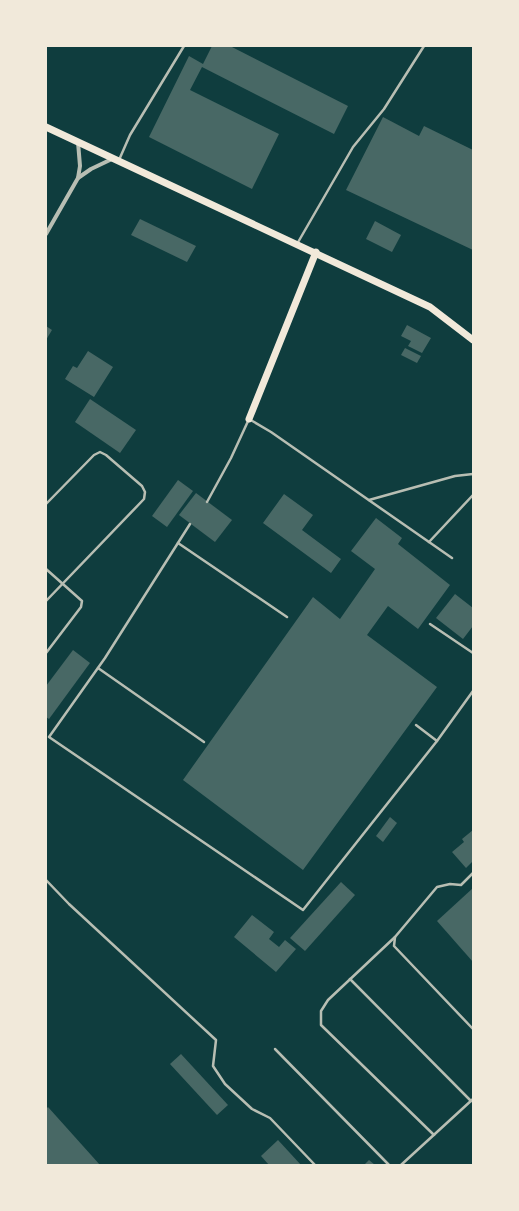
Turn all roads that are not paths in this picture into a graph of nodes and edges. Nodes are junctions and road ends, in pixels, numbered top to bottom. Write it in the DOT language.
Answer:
graph roads {
  1 [pos="184,46"];
  2 [pos="424,46"];
  3 [pos="46,127"];
  4 [pos="78,142"];
  5 [pos="115,160"];
  6 [pos="78,178"];
  7 [pos="46,234"];
  8 [pos="297,244"];
  9 [pos="316,252"];
  10 [pos="473,340"];
  11 [pos="249,419"];
  12 [pos="473,474"];
  13 [pos="473,495"];
  14 [pos="368,501"];
  15 [pos="207,502"];
  16 [pos="46,504"];
  17 [pos="190,524"];
  18 [pos="429,542"];
  19 [pos="178,543"];
  20 [pos="452,558"];
  21 [pos="46,569"];
  22 [pos="62,584"];
  23 [pos="46,602"];
  24 [pos="287,617"];
  25 [pos="430,624"];
  26 [pos="46,653"];
  27 [pos="473,653"];
  28 [pos="98,668"];
  29 [pos="473,691"];
  30 [pos="416,725"];
  31 [pos="437,741"];
  32 [pos="204,742"];
  33 [pos="473,873"];
  34 [pos="46,880"];
  35 [pos="395,937"];
  36 [pos="350,979"];
  37 [pos="473,1029"];
  38 [pos="275,1049"];
  39 [pos="472,1100"];
  40 [pos="434,1135"];
  41 [pos="315,1165"];
  42 [pos="389,1165"];
  43 [pos="401,1165"];
  1 -- 5 [label="lane"];
  2 -- 8 [label="lane"];
  3 -- 4 [label="main road"];
  4 -- 5 [label="main road"];
  4 -- 6 [label="street"];
  5 -- 6 [label="street"];
  5 -- 8 [label="main road"];
  6 -- 7 [label="street"];
  8 -- 9 [label="main road"];
  9 -- 10 [label="main road"];
  9 -- 11 [label="main road"];
  11 -- 14 [label="lane"];
  11 -- 15 [label="lane"];
  12 -- 14 [label="lane"];
  13 -- 18 [label="lane"];
  14 -- 18 [label="lane"];
  16 -- 22 [label="lane"];
  17 -- 19 [label="lane"];
  18 -- 20 [label="lane"];
  19 -- 24 [label="lane"];
  19 -- 28 [label="lane"];
  21 -- 22 [label="lane"];
  22 -- 23 [label="lane"];
  22 -- 26 [label="lane"];
  25 -- 27 [label="lane"];
  28 -- 31 [label="lane"];
  28 -- 32 [label="lane"];
  29 -- 31 [label="lane"];
  30 -- 31 [label="lane"];
  33 -- 35 [label="lane"];
  34 -- 41 [label="lane"];
  35 -- 36 [label="lane"];
  35 -- 37 [label="lane"];
  36 -- 39 [label="lane"];
  36 -- 40 [label="lane"];
  38 -- 42 [label="lane"];
  39 -- 40 [label="lane"];
  40 -- 43 [label="lane"];
}
